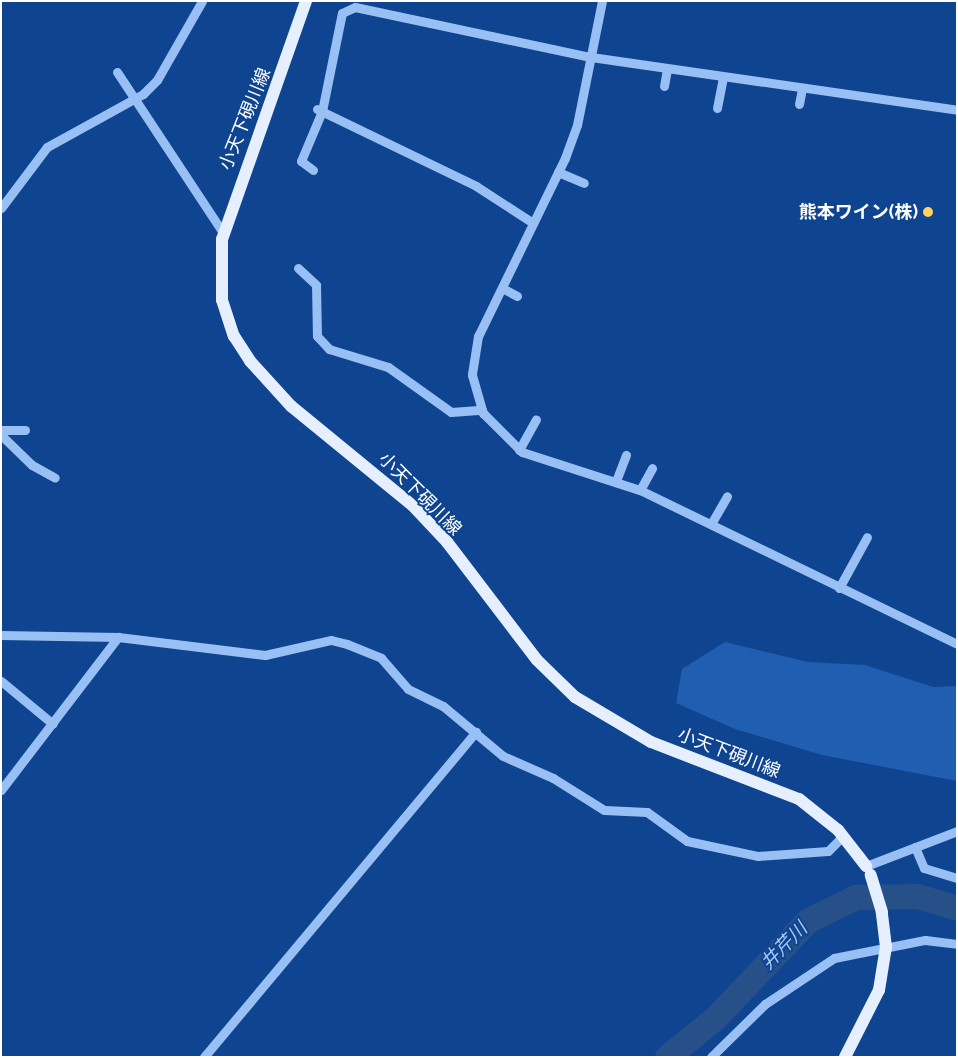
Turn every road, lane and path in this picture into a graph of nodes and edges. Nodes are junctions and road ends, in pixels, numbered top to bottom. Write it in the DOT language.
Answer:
graph roads {
  1 [pos="202,1"];
  2 [pos="306,1"];
  3 [pos="602,1"];
  4 [pos="591,57"];
  5 [pos="666,69"];
  6 [pos="117,72"];
  7 [pos="723,78"];
  8 [pos="664,86"];
  9 [pos="802,89"];
  10 [pos="132,100"];
  11 [pos="799,104"];
  12 [pos="717,108"];
  13 [pos="319,110"];
  14 [pos="957,110"];
  15 [pos="313,170"];
  16 [pos="558,172"];
  17 [pos="584,183"];
  18 [pos="1,208"];
  19 [pos="533,223"];
  20 [pos="223,233"];
  21 [pos="298,268"];
  22 [pos="502,288"];
  23 [pos="517,296"];
  24 [pos="482,410"];
  25 [pos="536,419"];
  26 [pos="1,430"];
  27 [pos="25,430"];
  28 [pos="1,435"];
  29 [pos="519,450"];
  30 [pos="626,455"];
  31 [pos="652,468"];
  32 [pos="56,478"];
  33 [pos="616,481"];
  34 [pos="640,490"];
  35 [pos="727,496"];
  36 [pos="711,524"];
  37 [pos="867,537"];
  38 [pos="840,588"];
  39 [pos="1,635"];
  40 [pos="118,637"];
  41 [pos="957,644"];
  42 [pos="1,681"];
  43 [pos="53,724"];
  44 [pos="476,732"];
  45 [pos="2,788"];
  46 [pos="957,831"];
  47 [pos="843,836"];
  48 [pos="915,847"];
  49 [pos="870,876"];
  50 [pos="957,878"];
  51 [pos="886,943"];
  52 [pos="957,944"];
  53 [pos="204,1057"];
  54 [pos="710,1057"];
  55 [pos="845,1057"];
  1 -- 10 [label="street"];
  2 -- 20 [label="main road, 小天下硯川線"];
  3 -- 4 [label="street"];
  4 -- 5 [label="street"];
  4 -- 13 [label="street"];
  4 -- 16 [label="street"];
  5 -- 7 [label="street"];
  5 -- 8 [label="street"];
  6 -- 10 [label="street"];
  7 -- 9 [label="street"];
  7 -- 12 [label="street"];
  9 -- 11 [label="street"];
  9 -- 14 [label="street"];
  10 -- 18 [label="street"];
  10 -- 20 [label="street"];
  13 -- 15 [label="street"];
  13 -- 19 [label="street"];
  16 -- 17 [label="street"];
  16 -- 19 [label="street"];
  19 -- 22 [label="street"];
  20 -- 47 [label="main road, 小天下硯川線"];
  21 -- 24 [label="street"];
  22 -- 23 [label="street"];
  22 -- 24 [label="street"];
  24 -- 29 [label="street"];
  25 -- 29 [label="street"];
  26 -- 27 [label="street"];
  28 -- 32 [label="street"];
  29 -- 33 [label="street"];
  30 -- 33 [label="street"];
  31 -- 34 [label="street"];
  33 -- 34 [label="street"];
  34 -- 36 [label="street"];
  35 -- 36 [label="street"];
  36 -- 38 [label="street"];
  37 -- 38 [label="street"];
  38 -- 41 [label="street"];
  39 -- 40 [label="street"];
  40 -- 43 [label="street"];
  40 -- 44 [label="street"];
  42 -- 43 [label="street"];
  43 -- 45 [label="street"];
  44 -- 47 [label="street"];
  44 -- 53 [label="street"];
  46 -- 48 [label="street"];
  47 -- 49 [label="main road, 小天下硯川線"];
  48 -- 49 [label="street"];
  48 -- 50 [label="street"];
  49 -- 51 [label="main road, 小天下硯川線"];
  51 -- 52 [label="street"];
  51 -- 54 [label="street"];
  51 -- 55 [label="main road, 小天下硯川線"];
}
